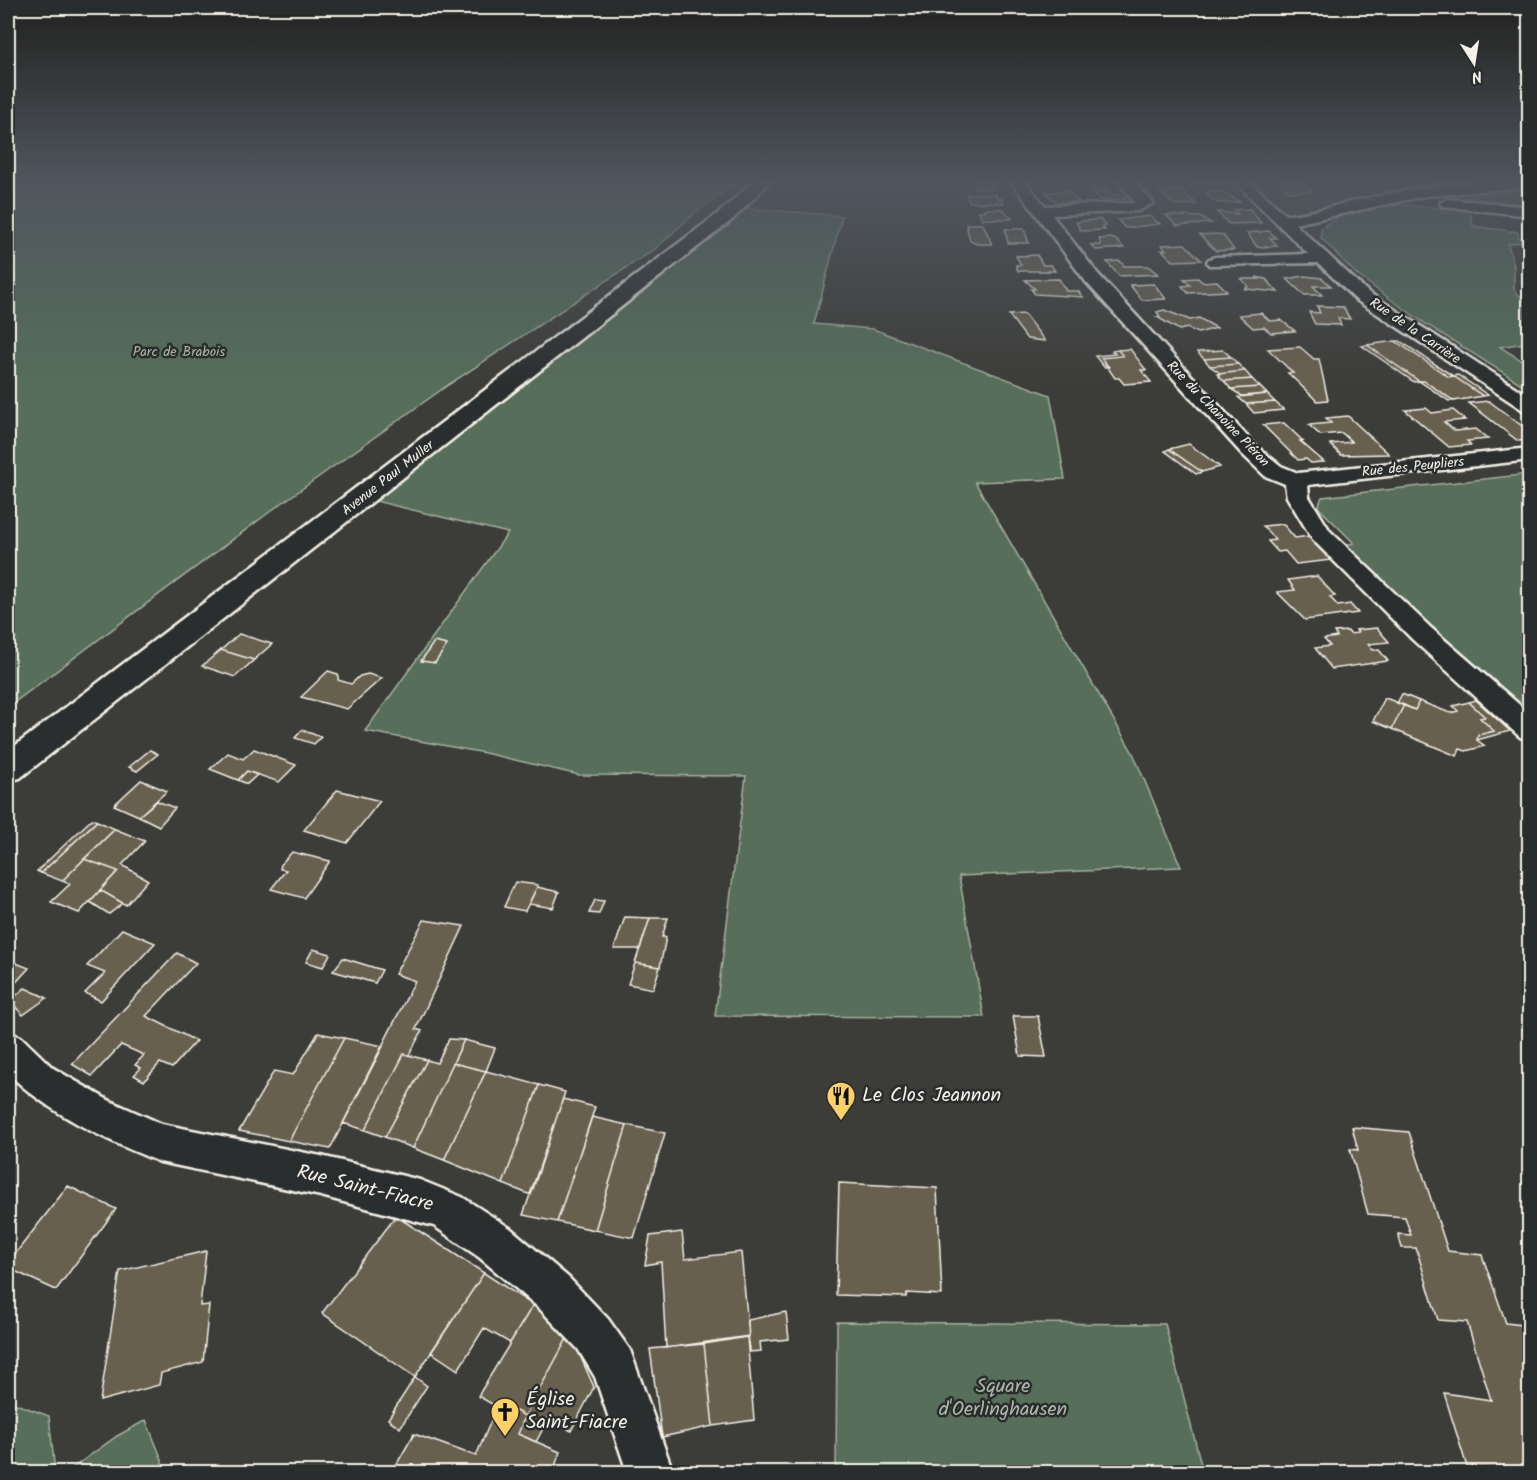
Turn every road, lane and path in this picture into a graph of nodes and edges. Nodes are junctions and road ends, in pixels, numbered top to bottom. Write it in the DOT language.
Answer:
graph roads {
  1 [pos="682,250"];
  2 [pos="1070,250"];
  3 [pos="1312,250"];
  4 [pos="1320,258"];
  5 [pos="1215,262"];
  6 [pos="1530,406"];
  7 [pos="1530,454"];
  8 [pos="1296,480"];
  9 [pos="1530,730"];
  10 [pos="8,769"];
  11 [pos="8,1049"];
  12 [pos="650,1473"];
  1 -- 10 [label="main road, Avenue Paul Muller"];
  2 -- 8 [label="street, Rue du Chanoine Piéron"];
  3 -- 4 [label="street, Rue de la Carrière"];
  4 -- 5 [label="street"];
  4 -- 6 [label="street, Rue de la Carrière"];
  7 -- 8 [label="street, Rue des Peupliers"];
  8 -- 9 [label="street"];
  11 -- 12 [label="street, Rue Saint-Fiacre"];
}
